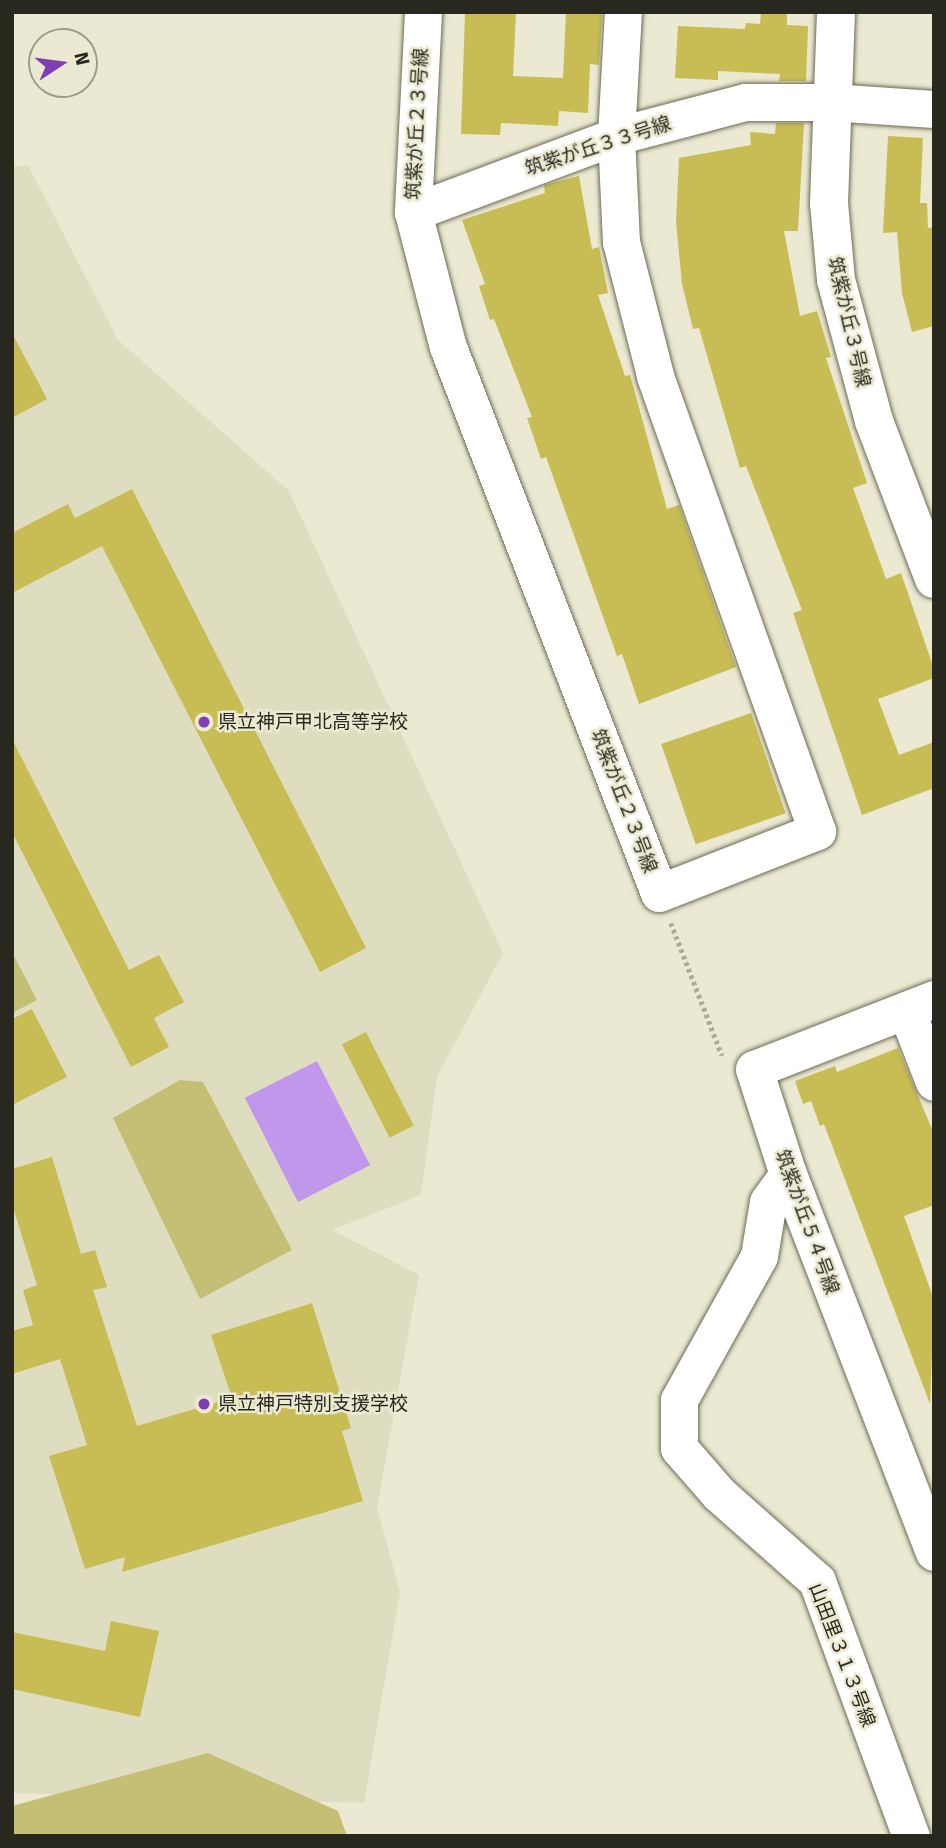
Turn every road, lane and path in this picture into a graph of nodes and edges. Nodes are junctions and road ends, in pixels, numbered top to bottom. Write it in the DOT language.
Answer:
graph roads {
  1 [pos="423,12"];
  2 [pos="623,12"];
  3 [pos="836,12"];
  4 [pos="830,102"];
  5 [pos="934,109"];
  6 [pos="616,136"];
  7 [pos="412,212"];
  8 [pos="934,579"];
  9 [pos="659,893"];
  10 [pos="920,1005"];
  11 [pos="754,1069"];
  12 [pos="934,1082"];
  13 [pos="788,1174"];
  14 [pos="934,1552"];
  15 [pos="911,1836"];
  1 -- 7 [label="street, 筑紫が丘２３号線"];
  2 -- 6 [label="street, 筑紫が丘２３号線"];
  3 -- 4 [label="street, 筑紫が丘３号線"];
  4 -- 5 [label="street, 筑紫が丘３３号線"];
  4 -- 6 [label="street, 筑紫が丘３３号線"];
  4 -- 8 [label="street, 筑紫が丘３号線"];
  6 -- 7 [label="street, 筑紫が丘３３号線"];
  6 -- 9 [label="street, 筑紫が丘２３号線"];
  7 -- 9 [label="street, 筑紫が丘２３号線"];
  9 -- 11 [label="path"];
  10 -- 11 [label="street"];
  10 -- 12 [label="street"];
  11 -- 13 [label="street, 筑紫が丘５４号線"];
  13 -- 14 [label="street, 筑紫が丘５４号線"];
  13 -- 15 [label="street, 山田里３１３号線"];
}
